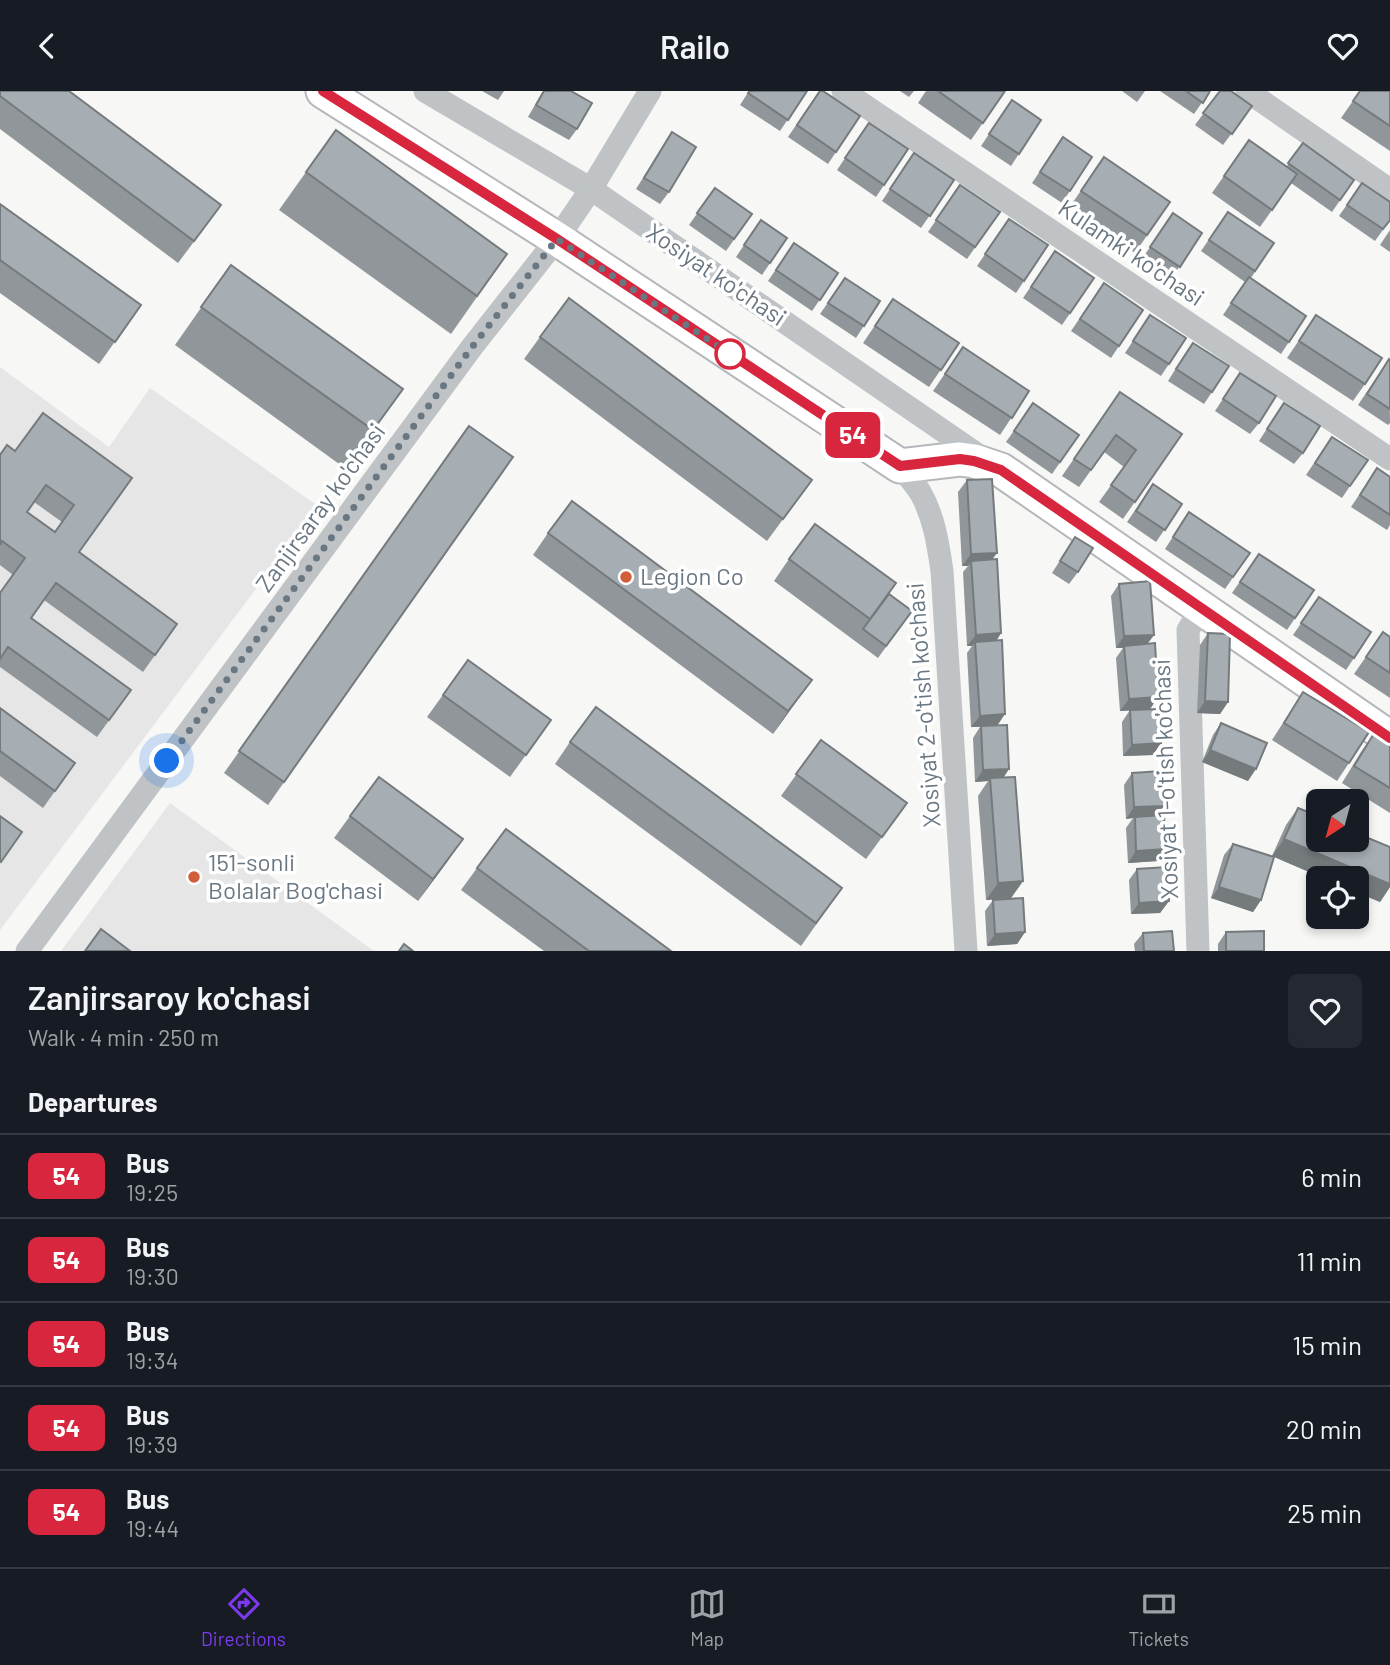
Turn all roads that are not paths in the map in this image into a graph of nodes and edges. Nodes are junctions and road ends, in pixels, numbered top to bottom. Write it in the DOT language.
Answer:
graph roads {
  1 [pos="323,91"];
  2 [pos="425,91"];
  3 [pos="650,91"];
  4 [pos="843,91"];
  5 [pos="1247,91"];
  6 [pos="591,189"];
  7 [pos="1390,190"];
  8 [pos="557,239"];
  9 [pos="1390,459"];
  10 [pos="900,466"];
  11 [pos="1001,470"];
  12 [pos="1200,609"];
  13 [pos="1390,738"];
  14 [pos="27,951"];
  15 [pos="966,951"];
  16 [pos="1198,951"];
  1 -- 8 [label="main road"];
  2 -- 6 [label="street, Xosiyat ko'chasi"];
  3 -- 6 [label="street, Zanjirsaray ko'chasi"];
  4 -- 9 [label="street, Kulamki ko'chasi"];
  5 -- 7 [label="street"];
  6 -- 8 [label="street, Zanjirsaray ko'chasi"];
  6 -- 11 [label="street, Xosiyat ko'chasi"];
  8 -- 10 [label="main road"];
  8 -- 14 [label="street, Zanjirsaray ko'chasi"];
  10 -- 11 [label="main road, Xosiyat ko'chasi"];
  10 -- 15 [label="street, Xosiyat 2-o'tish ko'chasi"];
  11 -- 12 [label="main road, Xosiyat ko'chasi"];
  12 -- 13 [label="main road, Xosiyat ko'chasi"];
  12 -- 16 [label="street, Xosiyat 1-o'tish ko'chasi"];
}
